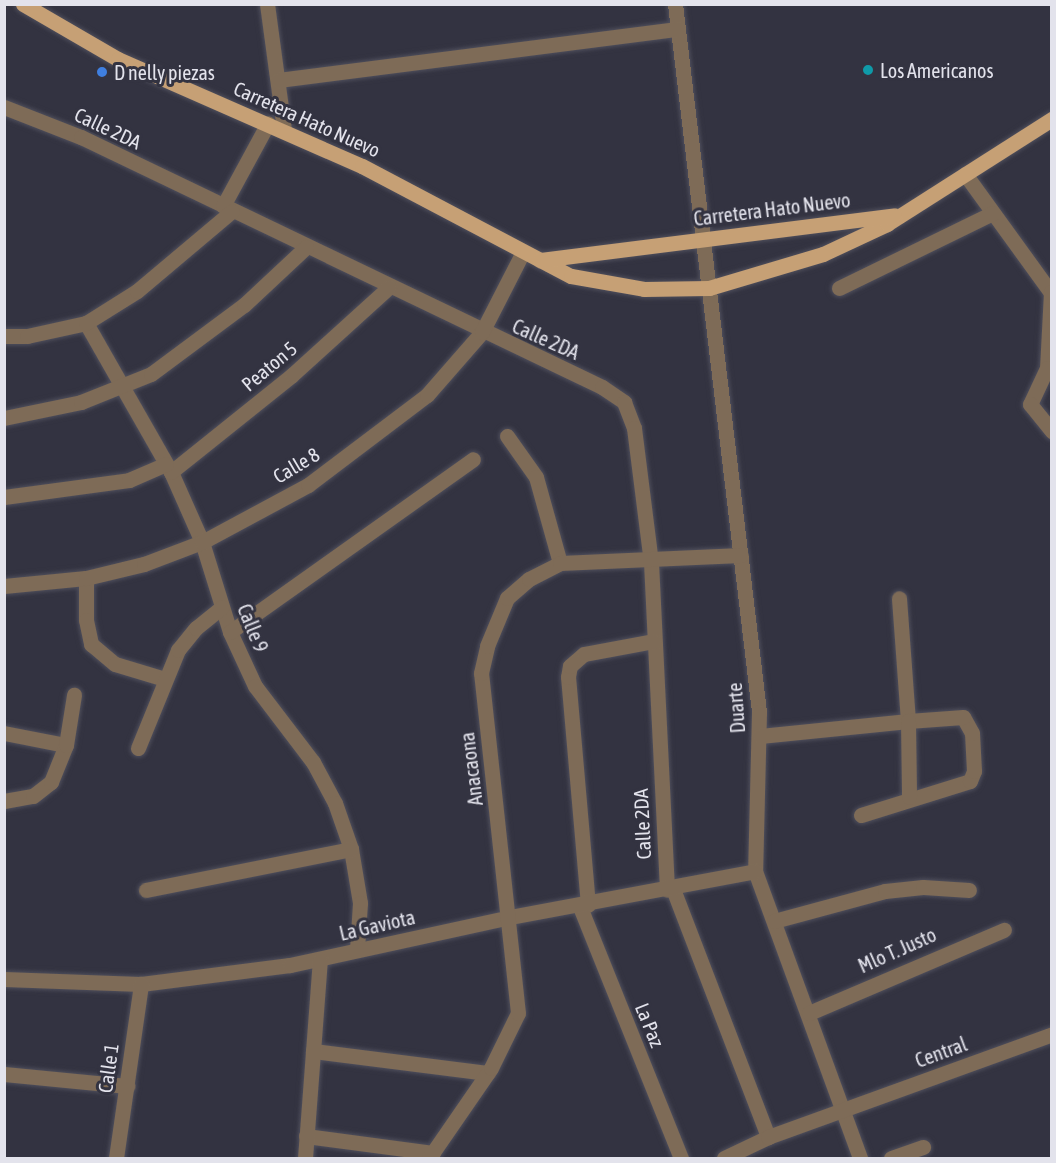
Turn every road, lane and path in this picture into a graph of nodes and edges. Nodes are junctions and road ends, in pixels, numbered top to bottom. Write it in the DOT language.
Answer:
graph roads {
  1 [pos="23,4"];
  2 [pos="267,4"];
  3 [pos="675,4"];
  4 [pos="678,29"];
  5 [pos="278,80"];
  6 [pos="4,107"];
  7 [pos="1052,119"];
  8 [pos="268,123"];
  9 [pos="284,130"];
  10 [pos="965,174"];
  11 [pos="227,209"];
  12 [pos="993,213"];
  13 [pos="903,214"];
  14 [pos="703,239"];
  15 [pos="306,247"];
  16 [pos="523,252"];
  17 [pos="540,261"];
  18 [pos="389,287"];
  19 [pos="709,288"];
  20 [pos="839,288"];
  21 [pos="1051,293"];
  22 [pos="86,323"];
  23 [pos="482,332"];
  24 [pos="4,336"];
  25 [pos="1050,359"];
  26 [pos="121,386"];
  27 [pos="4,418"];
  28 [pos="1052,431"];
  29 [pos="507,436"];
  30 [pos="473,459"];
  31 [pos="169,468"];
  32 [pos="4,497"];
  33 [pos="202,542"];
  34 [pos="741,555"];
  35 [pos="651,562"];
  36 [pos="560,563"];
  37 [pos="86,578"];
  38 [pos="4,586"];
  39 [pos="899,598"];
  40 [pos="222,607"];
  41 [pos="230,632"];
  42 [pos="654,641"];
  43 [pos="165,679"];
  44 [pos="74,695"];
  45 [pos="908,721"];
  46 [pos="4,733"];
  47 [pos="760,736"];
  48 [pos="66,746"];
  49 [pos="138,748"];
  50 [pos="909,797"];
  51 [pos="4,801"];
  52 [pos="861,815"];
  53 [pos="351,849"];
  54 [pos="754,871"];
  55 [pos="670,889"];
  56 [pos="146,890"];
  57 [pos="969,890"];
  58 [pos="584,906"];
  59 [pos="510,917"];
  60 [pos="774,921"];
  61 [pos="1004,930"];
  62 [pos="357,950"];
  63 [pos="320,960"];
  64 [pos="4,979"];
  65 [pos="141,984"];
  66 [pos="809,1013"];
  67 [pos="1052,1034"];
  68 [pos="313,1051"];
  69 [pos="488,1073"];
  70 [pos="4,1074"];
  71 [pos="127,1086"];
  72 [pos="844,1110"];
  73 [pos="306,1136"];
  74 [pos="768,1137"];
  75 [pos="923,1147"];
  76 [pos="431,1156"];
  77 [pos="116,1158"];
  78 [pos="304,1158"];
  79 [pos="681,1158"];
  80 [pos="724,1158"];
  81 [pos="860,1158"];
  82 [pos="891,1158"];
  1 -- 8 [label="main road, Carretera Hato Nuevo"];
  2 -- 5 [label="street"];
  3 -- 4 [label="street, Duarte"];
  4 -- 5 [label="street"];
  4 -- 14 [label="street, Duarte"];
  5 -- 9 [label="street"];
  6 -- 11 [label="street, Calle 2DA"];
  7 -- 10 [label="main road, Carretera Hato Nuevo"];
  8 -- 9 [label="main road, Carretera Hato Nuevo"];
  8 -- 11 [label="street"];
  9 -- 16 [label="main road, Carretera Hato Nuevo"];
  10 -- 12 [label="street"];
  10 -- 13 [label="main road, Carretera Hato Nuevo"];
  11 -- 15 [label="street, Calle 2DA"];
  11 -- 22 [label="street"];
  12 -- 20 [label="street"];
  12 -- 21 [label="street"];
  13 -- 14 [label="main road, Carretera Hato Nuevo"];
  13 -- 19 [label="main road, Carretera Hato Nuevo"];
  14 -- 17 [label="main road, Carretera Hato Nuevo"];
  14 -- 19 [label="street, Duarte"];
  15 -- 18 [label="street, Calle 2DA"];
  15 -- 26 [label="street"];
  16 -- 17 [label="main road, Carretera Hato Nuevo"];
  16 -- 23 [label="street, Calle 8"];
  17 -- 19 [label="main road, Carretera Hato Nuevo"];
  18 -- 23 [label="street, Calle 2DA"];
  18 -- 31 [label="street, Peaton 5"];
  19 -- 34 [label="street, Duarte"];
  21 -- 25 [label="street"];
  22 -- 24 [label="street"];
  22 -- 26 [label="street, Calle 9"];
  23 -- 33 [label="street, Calle 8"];
  23 -- 35 [label="street, Calle 2DA"];
  25 -- 28 [label="street"];
  26 -- 27 [label="street"];
  26 -- 31 [label="street, Calle 9"];
  29 -- 36 [label="street"];
  30 -- 41 [label="street"];
  31 -- 32 [label="street, Peaton 5"];
  31 -- 33 [label="street, Calle 9"];
  33 -- 37 [label="street, Calle 8"];
  33 -- 40 [label="street, Calle 9"];
  34 -- 35 [label="street, Anacaona"];
  34 -- 47 [label="street, Duarte"];
  35 -- 36 [label="street, Anacaona"];
  35 -- 42 [label="street, Calle 2DA"];
  36 -- 59 [label="street, Anacaona"];
  37 -- 38 [label="street, Calle 8"];
  37 -- 43 [label="street"];
  39 -- 45 [label="street"];
  40 -- 41 [label="street, Calle 9"];
  40 -- 43 [label="street"];
  41 -- 53 [label="street, Calle 9"];
  42 -- 55 [label="street, Calle 2DA"];
  42 -- 58 [label="street, La Paz"];
  43 -- 49 [label="street"];
  44 -- 48 [label="street"];
  45 -- 47 [label="street"];
  45 -- 50 [label="street"];
  45 -- 50 [label="street"];
  46 -- 48 [label="street"];
  47 -- 54 [label="street, Duarte"];
  48 -- 51 [label="street"];
  50 -- 52 [label="street"];
  53 -- 56 [label="street"];
  53 -- 62 [label="street, Calle 9"];
  54 -- 55 [label="street, La Gaviota"];
  54 -- 60 [label="street, Duarte"];
  55 -- 58 [label="street, La Gaviota"];
  55 -- 74 [label="street, Calle 2DA"];
  57 -- 60 [label="street"];
  58 -- 59 [label="street, La Gaviota"];
  58 -- 79 [label="street, La Paz"];
  59 -- 62 [label="street, La Gaviota"];
  59 -- 69 [label="street, Anacaona"];
  60 -- 66 [label="street, Duarte"];
  61 -- 66 [label="street, Mlo T. Justo"];
  62 -- 63 [label="street, La Gaviota"];
  63 -- 65 [label="street, La Gaviota"];
  63 -- 68 [label="street"];
  64 -- 65 [label="street, La Gaviota"];
  65 -- 71 [label="street, Calle 1"];
  66 -- 72 [label="street, Duarte"];
  67 -- 72 [label="street, Central"];
  68 -- 69 [label="street"];
  68 -- 73 [label="street"];
  69 -- 76 [label="street, Anacaona"];
  70 -- 71 [label="street"];
  71 -- 77 [label="street, Calle 1"];
  72 -- 74 [label="street, Central"];
  72 -- 81 [label="street, Duarte"];
  73 -- 76 [label="street"];
  73 -- 78 [label="street"];
  74 -- 80 [label="street, Central"];
  75 -- 82 [label="street"];
}
